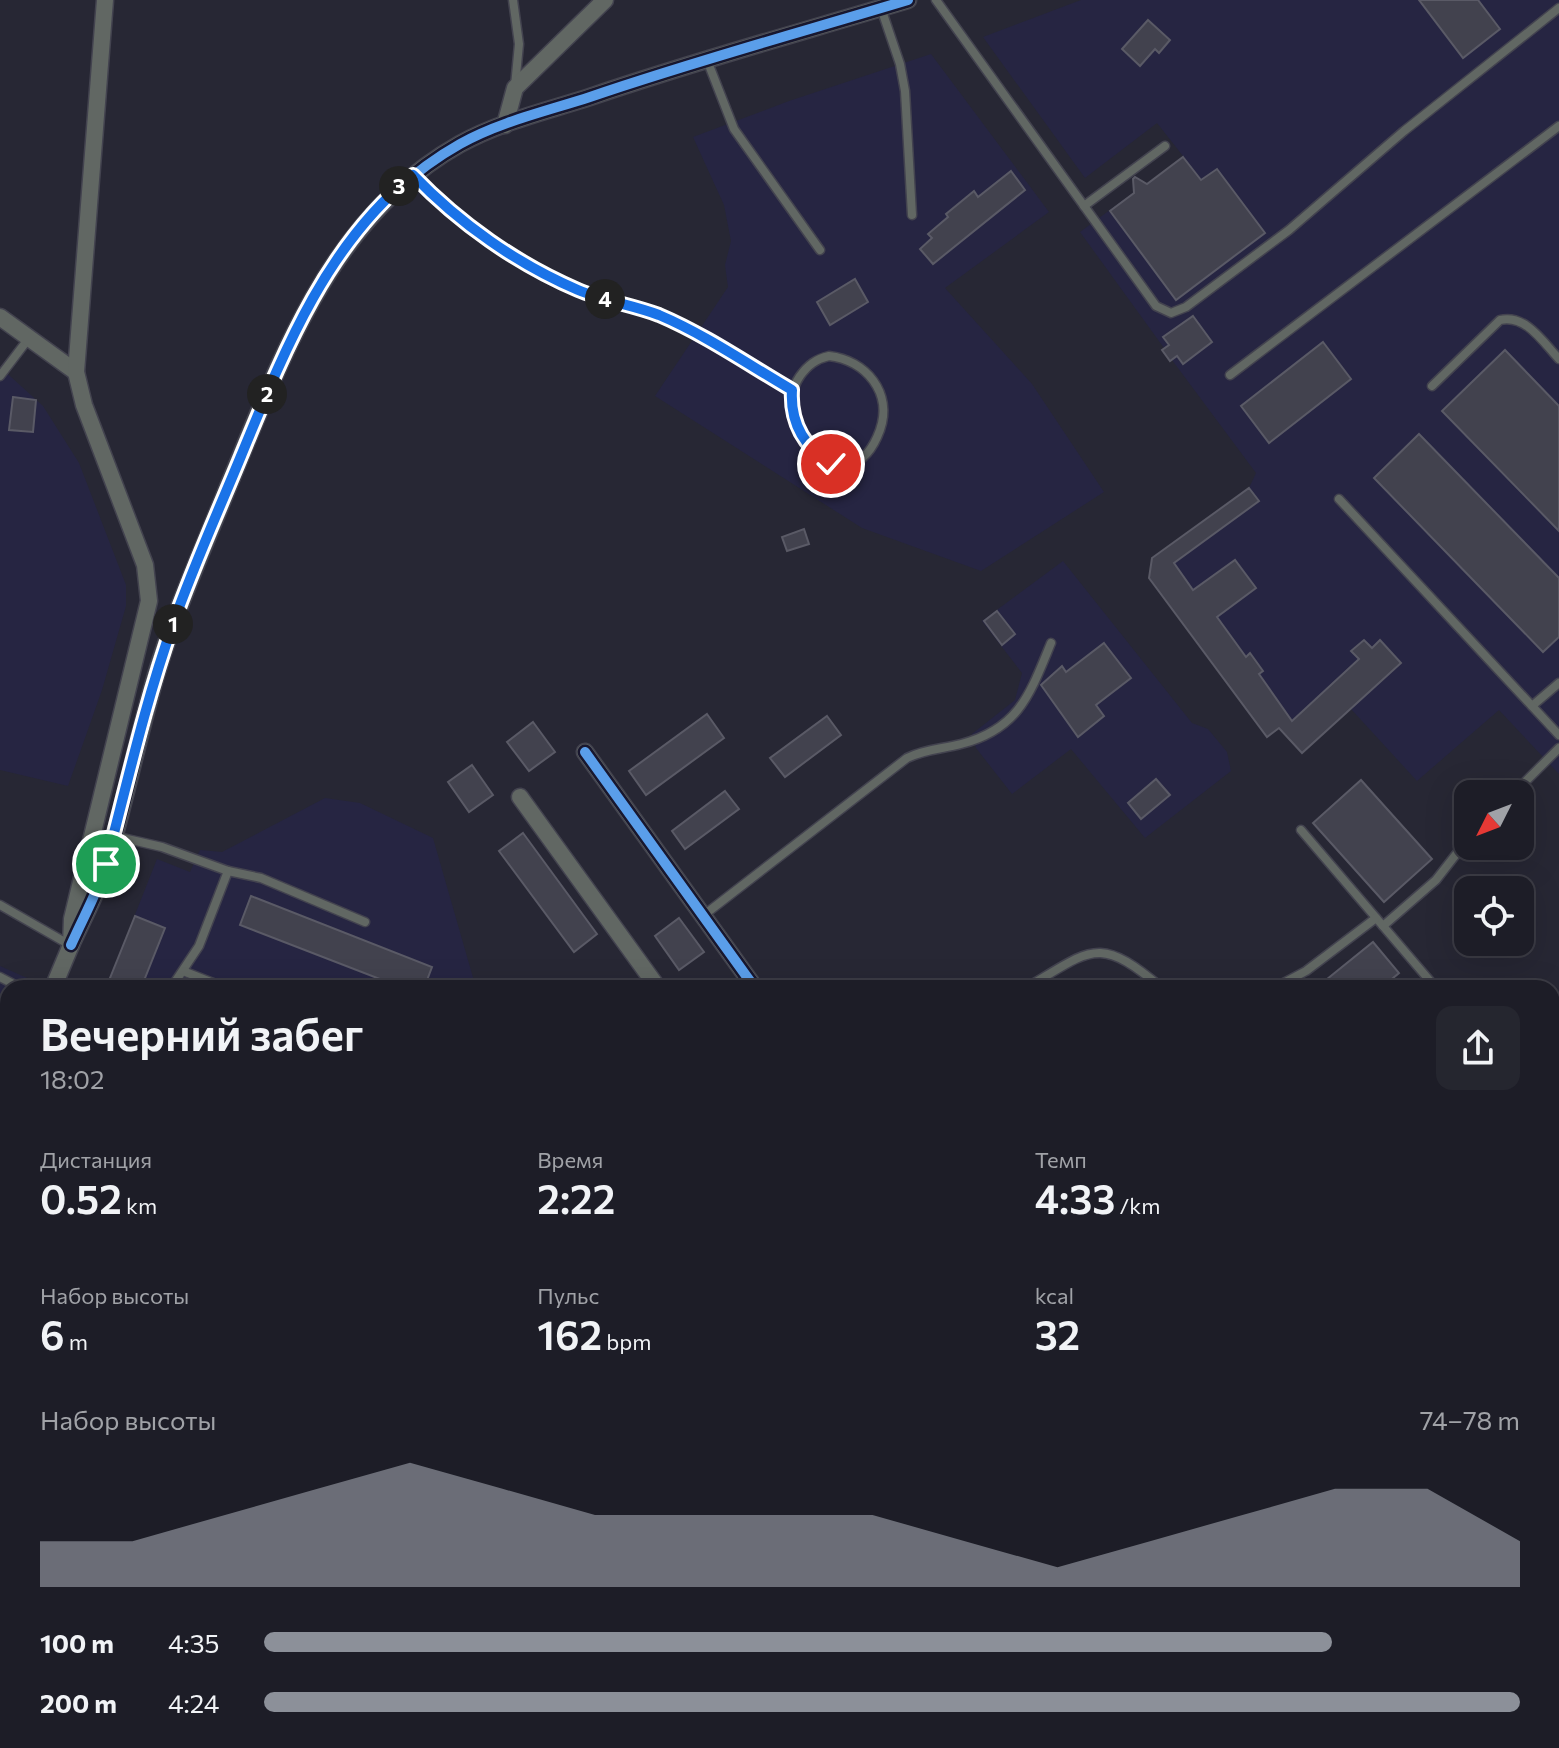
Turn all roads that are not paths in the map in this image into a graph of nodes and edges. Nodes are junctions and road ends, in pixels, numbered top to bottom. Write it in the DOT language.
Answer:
graph roads {
  1 [pos="105,0"];
  2 [pos="513,0"];
  3 [pos="605,0"];
  4 [pos="908,0"];
  5 [pos="936,0"];
  6 [pos="881,8"];
  7 [pos="1559,9"];
  8 [pos="707,60"];
  9 [pos="515,88"];
  10 [pos="505,125"];
  11 [pos="1559,126"];
  12 [pos="1165,146"];
  13 [pos="413,175"];
  14 [pos="1084,206"];
  15 [pos="912,215"];
  16 [pos="820,250"];
  17 [pos="0,317"];
  18 [pos="29,338"];
  19 [pos="1559,359"];
  20 [pos="76,372"];
  21 [pos="1230,375"];
  22 [pos="0,376"];
  23 [pos="1432,386"];
  24 [pos="792,390"];
  25 [pos="1339,499"];
  26 [pos="1051,643"];
  27 [pos="1559,683"];
  28 [pos="1532,706"];
  29 [pos="1559,735"];
  30 [pos="1559,748"];
  31 [pos="585,752"];
  32 [pos="1527,780"];
  33 [pos="520,797"];
  34 [pos="1301,830"];
  35 [pos="114,836"];
  36 [pos="1454,857"];
  37 [pos="228,871"];
  38 [pos="0,905"];
  39 [pos="704,915"];
  40 [pos="1376,918"];
  41 [pos="365,922"];
  42 [pos="1383,926"];
  43 [pos="71,945"];
  44 [pos="183,971"];
  45 [pos="56,980"];
  46 [pos="177,980"];
  47 [pos="206,980"];
  48 [pos="652,980"];
  49 [pos="749,980"];
  50 [pos="1040,980"];
  51 [pos="1153,980"];
  52 [pos="1289,980"];
  53 [pos="1429,980"];
  1 -- 20 [label="street"];
  2 -- 9 [label="lane"];
  3 -- 9 [label="street"];
  4 -- 6 [label="street"];
  5 -- 14 [label="lane"];
  6 -- 8 [label="street"];
  6 -- 15 [label="lane"];
  7 -- 14 [label="lane"];
  8 -- 10 [label="street"];
  8 -- 16 [label="lane"];
  9 -- 10 [label="street"];
  10 -- 13 [label="street"];
  11 -- 21 [label="lane"];
  12 -- 14 [label="lane"];
  13 -- 24 [label="lane"];
  13 -- 35 [label="street"];
  17 -- 18 [label="street"];
  18 -- 20 [label="street"];
  18 -- 22 [label="lane"];
  19 -- 23 [label="lane"];
  20 -- 43 [label="street"];
  24 -- 24 [label="lane"];
  25 -- 28 [label="lane"];
  26 -- 39 [label="lane"];
  27 -- 28 [label="lane"];
  28 -- 29 [label="lane"];
  30 -- 32 [label="lane"];
  31 -- 39 [label="street"];
  33 -- 48 [label="street"];
  34 -- 40 [label="lane"];
  35 -- 37 [label="lane"];
  35 -- 43 [label="street"];
  36 -- 42 [label="lane"];
  37 -- 41 [label="lane"];
  37 -- 44 [label="lane"];
  38 -- 43 [label="lane"];
  39 -- 49 [label="street"];
  40 -- 42 [label="lane"];
  40 -- 52 [label="lane"];
  42 -- 53 [label="lane"];
  43 -- 45 [label="street"];
  44 -- 46 [label="lane"];
  44 -- 47 [label="lane"];
  50 -- 51 [label="lane"];
}
